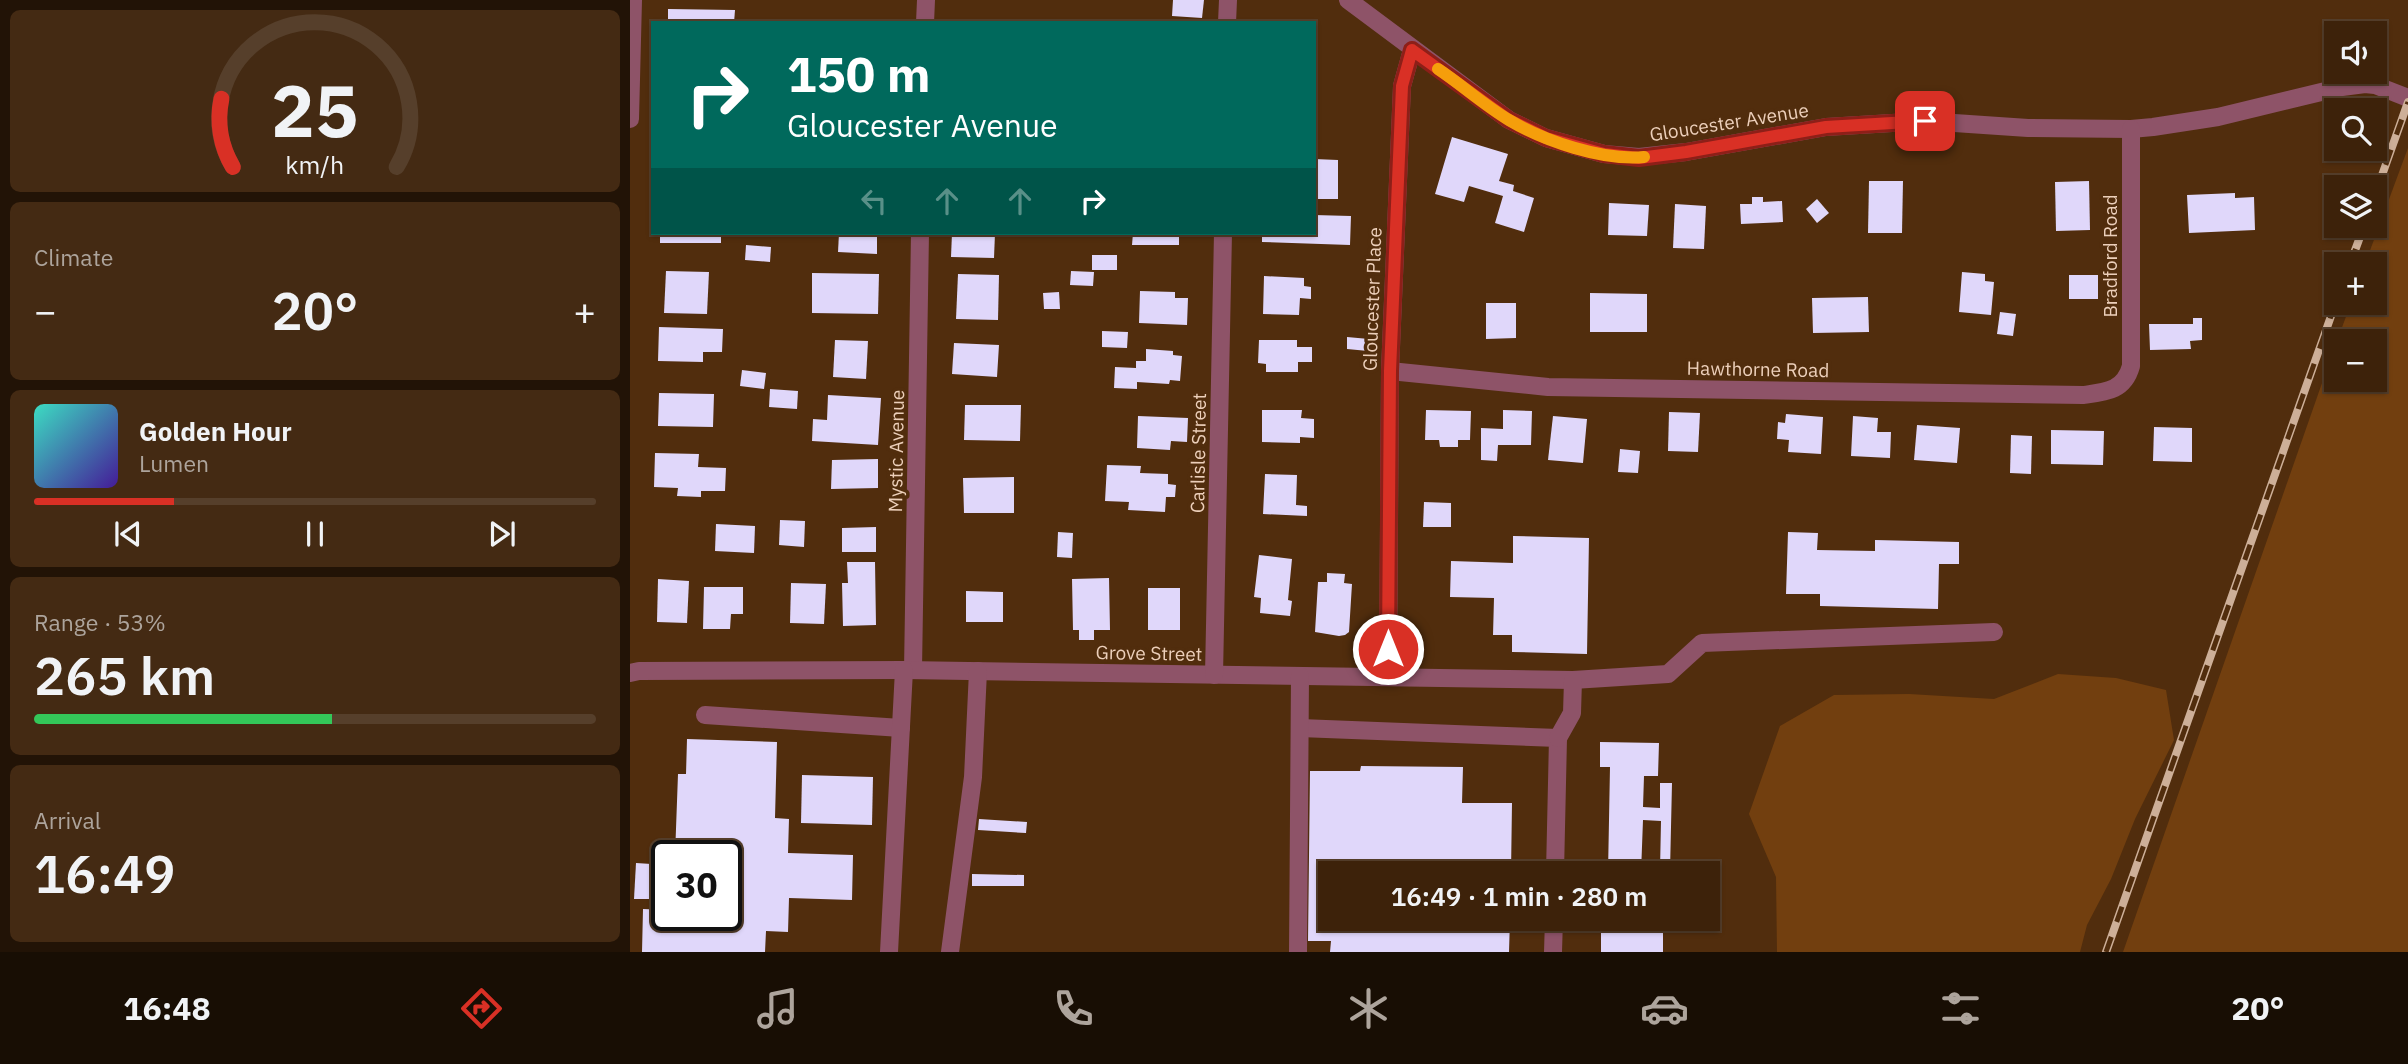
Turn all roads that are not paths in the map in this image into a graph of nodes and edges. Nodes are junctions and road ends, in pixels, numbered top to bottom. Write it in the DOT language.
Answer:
graph roads {
  1 [pos="633,0"];
  2 [pos="926,0"];
  3 [pos="1228,0"];
  4 [pos="1348,0"];
  5 [pos="926,21"];
  6 [pos="1227,21"];
  7 [pos="1412,50"];
  8 [pos="2408,98"];
  9 [pos="630,118"];
  10 [pos="2131,129"];
  11 [pos="920,235"];
  12 [pos="1223,235"];
  13 [pos="1390,371"];
  14 [pos="2124,382"];
  15 [pos="1994,632"];
  16 [pos="909,670"];
  17 [pos="978,671"];
  18 [pos="630,673"];
  19 [pos="1214,675"];
  20 [pos="1300,676"];
  21 [pos="1388,677"];
  22 [pos="1573,680"];
  23 [pos="705,715"];
  24 [pos="901,728"];
  25 [pos="1300,729"];
  26 [pos="1558,738"];
  27 [pos="1555,861"];
  28 [pos="1554,931"];
  29 [pos="888,952"];
  30 [pos="950,952"];
  31 [pos="1298,952"];
  32 [pos="1553,952"];
  1 -- 9 [label="street"];
  2 -- 5 [label="street"];
  3 -- 6 [label="street"];
  4 -- 7 [label="street, Gloucester Avenue"];
  7 -- 10 [label="street, Gloucester Avenue"];
  7 -- 13 [label="street, Gloucester Place"];
  8 -- 10 [label="street, Gloucester Avenue"];
  10 -- 14 [label="street, Bradford Road"];
  11 -- 16 [label="street, Mystic Avenue"];
  12 -- 19 [label="street, Carlisle Street"];
  13 -- 14 [label="street, Hawthorne Road"];
  13 -- 21 [label="street, Gloucester Place"];
  15 -- 22 [label="street, Grove Street"];
  16 -- 17 [label="street, Grove Street"];
  16 -- 18 [label="street, Grove Street"];
  16 -- 24 [label="street, Mystic Avenue"];
  17 -- 19 [label="street, Grove Street"];
  17 -- 30 [label="street"];
  19 -- 20 [label="street, Grove Street"];
  20 -- 21 [label="street, Grove Street"];
  20 -- 25 [label="street"];
  21 -- 22 [label="street, Grove Street"];
  22 -- 26 [label="street"];
  23 -- 24 [label="street"];
  24 -- 29 [label="street, Mystic Avenue"];
  25 -- 26 [label="street"];
  25 -- 31 [label="street"];
  26 -- 27 [label="street"];
  28 -- 32 [label="street"];
}
